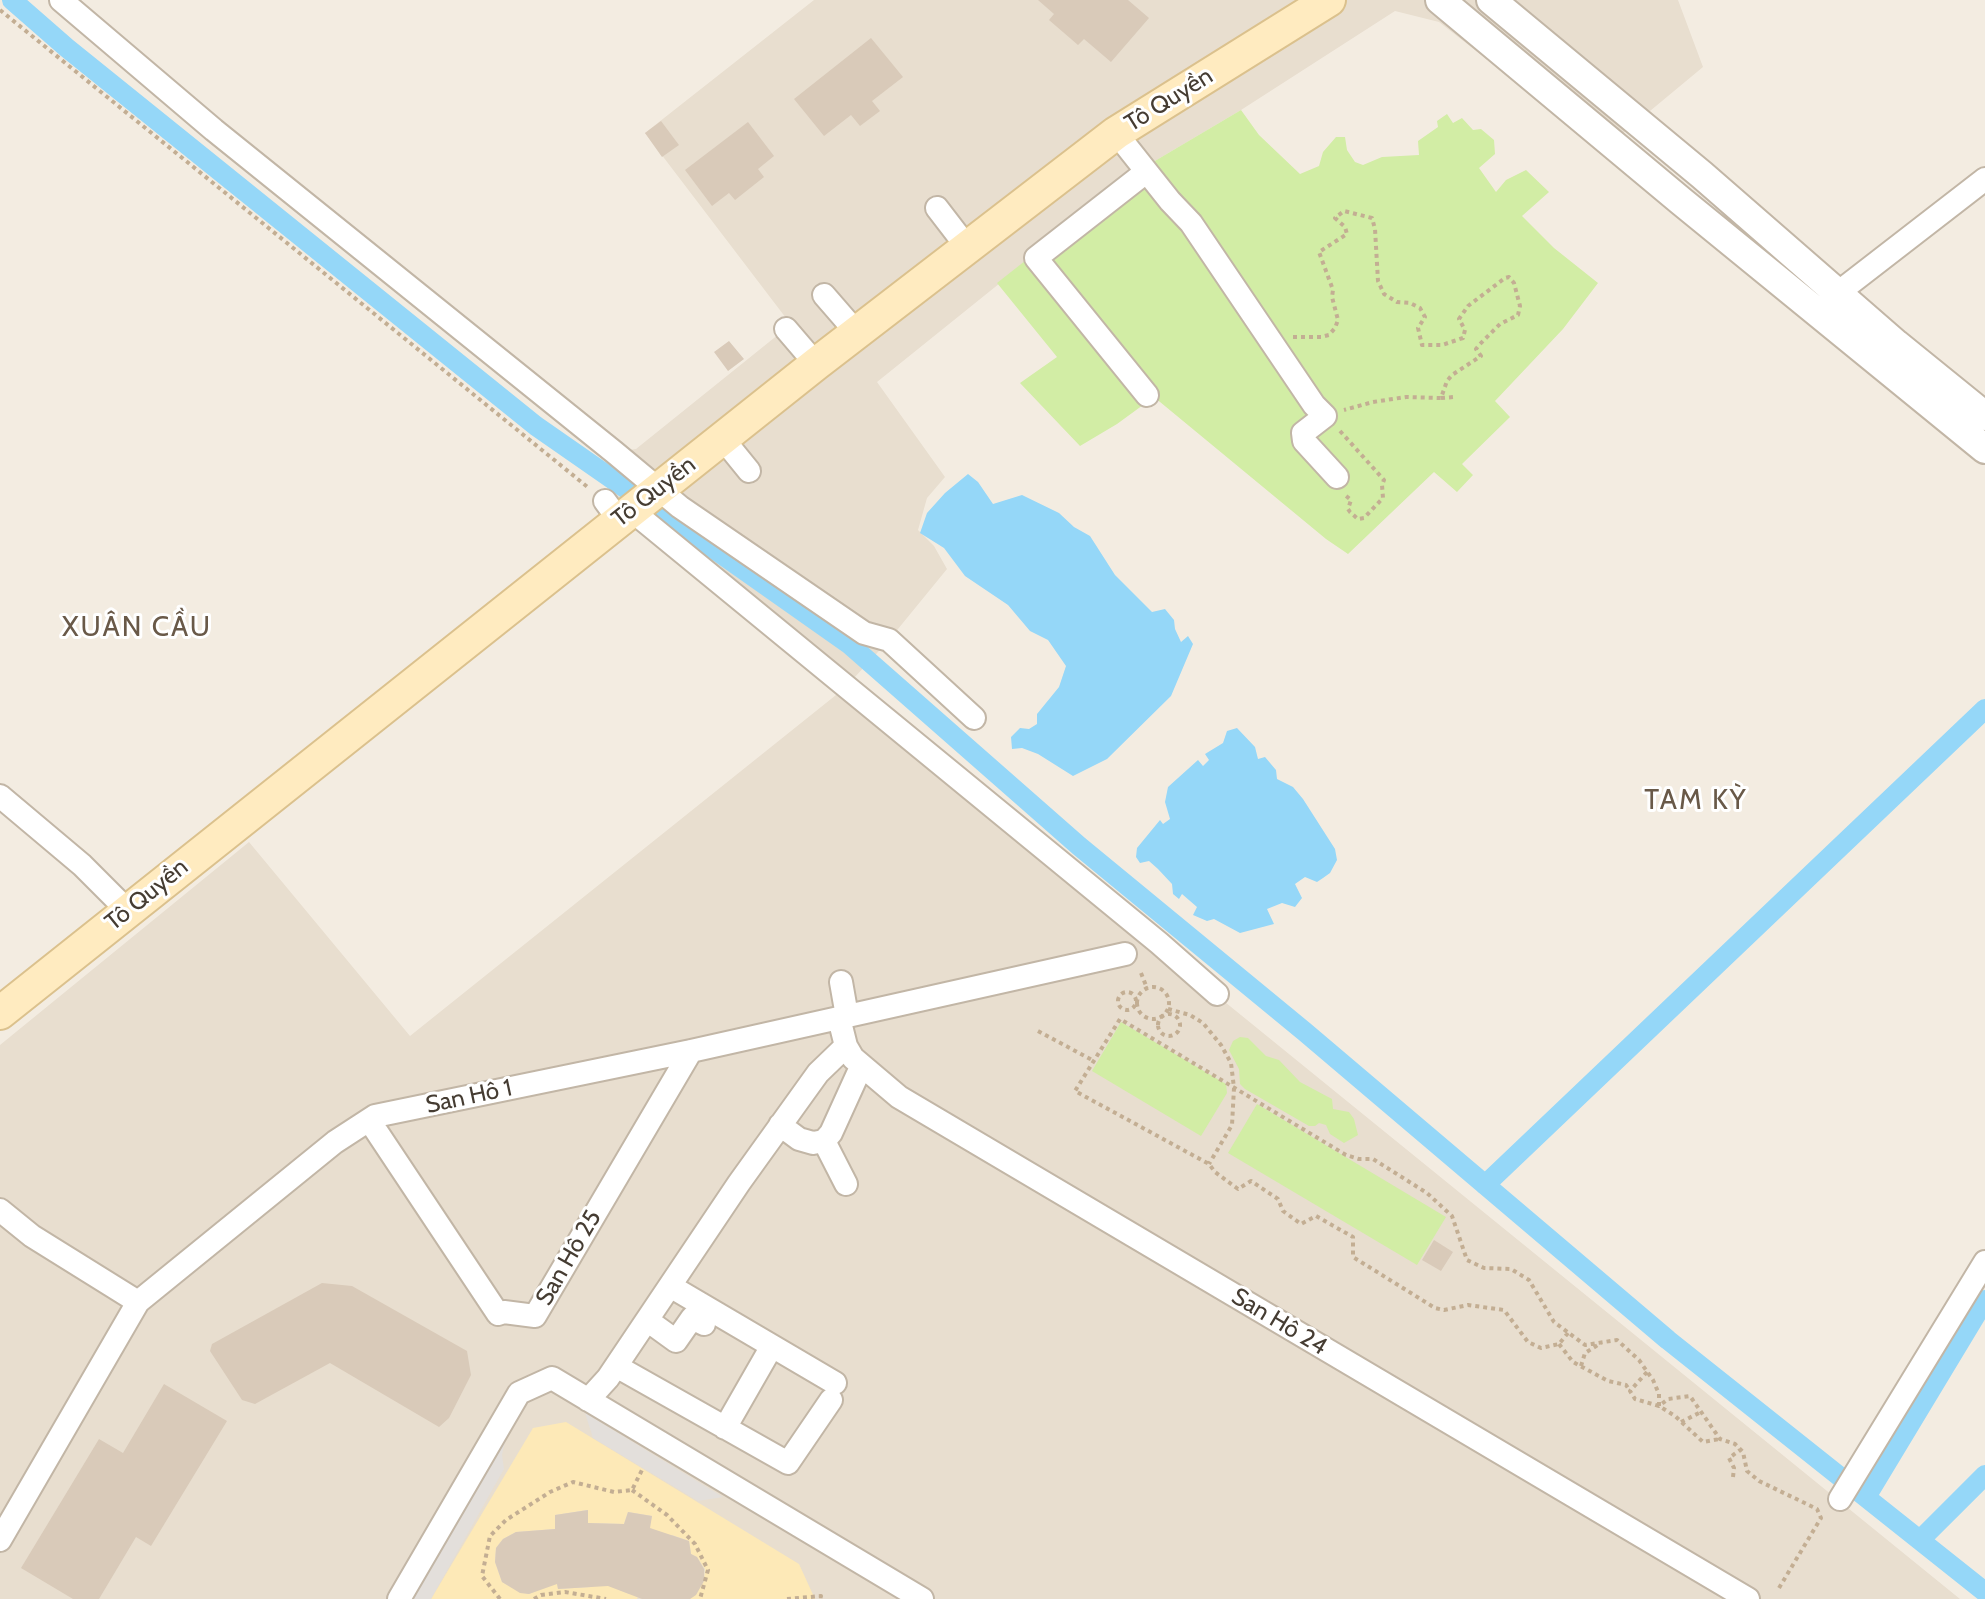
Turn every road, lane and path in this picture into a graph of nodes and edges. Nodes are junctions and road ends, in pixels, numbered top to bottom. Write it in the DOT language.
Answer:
graph roads {
  1 [pos="61,0"];
  2 [pos="1440,0"];
  3 [pos="1491,0"];
  4 [pos="1326,2"];
  5 [pos="0,10"];
  6 [pos="1116,133"];
  7 [pos="1146,172"];
  8 [pos="1985,179"];
  9 [pos="937,208"];
  10 [pos="967,247"];
  11 [pos="1839,292"];
  12 [pos="824,295"];
  13 [pos="1816,312"];
  14 [pos="786,329"];
  15 [pos="857,333"];
  16 [pos="1270,339"];
  17 [pos="816,364"];
  18 [pos="1147,395"];
  19 [pos="1454,397"];
  20 [pos="1441,398"];
  21 [pos="1325,416"];
  22 [pos="1985,416"];
  23 [pos="723,439"];
  24 [pos="1985,449"];
  25 [pos="749,471"];
  26 [pos="1337,477"];
  27 [pos="659,489"];
  28 [pos="618,510"];
  29 [pos="974,718"];
  30 [pos="0,796"];
  31 [pos="128,911"];
  32 [pos="1125,954"];
  33 [pos="1141,973"];
  34 [pos="841,982"];
  35 [pos="1147,988"];
  36 [pos="1217,994"];
  37 [pos="1136,1003"];
  38 [pos="1168,1009"];
  39 [pos="0,1013"];
  40 [pos="1162,1016"];
  41 [pos="843,1017"];
  42 [pos="1038,1031"];
  43 [pos="846,1046"];
  44 [pos="691,1051"];
  45 [pos="1094,1061"];
  46 [pos="861,1067"];
  47 [pos="1234,1088"];
  48 [pos="369,1120"];
  49 [pos="780,1125"];
  50 [pos="824,1141"];
  51 [pos="1209,1164"];
  52 [pos="846,1184"];
  53 [pos="0,1210"];
  54 [pos="1985,1262"];
  55 [pos="670,1286"];
  56 [pos="138,1302"];
  57 [pos="647,1320"];
  58 [pos="704,1324"];
  59 [pos="1568,1333"];
  60 [pos="1603,1341"];
  61 [pos="1559,1344"];
  62 [pos="772,1346"];
  63 [pos="616,1366"];
  64 [pos="1581,1366"];
  65 [pos="1647,1372"];
  66 [pos="1630,1391"];
  67 [pos="588,1400"];
  68 [pos="1659,1406"];
  69 [pos="1701,1412"];
  70 [pos="1681,1422"];
  71 [pos="725,1428"];
  72 [pos="1720,1439"];
  73 [pos="1740,1450"];
  74 [pos="643,1468"];
  75 [pos="1733,1477"];
  76 [pos="1847,1488"];
  77 [pos="632,1490"];
  78 [pos="0,1540"];
  79 [pos="1779,1588"];
  80 [pos="399,1599"];
  81 [pos="500,1599"];
  82 [pos="534,1599"];
  83 [pos="606,1599"];
  84 [pos="700,1599"];
  85 [pos="787,1599"];
  86 [pos="820,1599"];
  87 [pos="922,1599"];
  88 [pos="1748,1599"];
  1 -- 27 [label="street"];
  2 -- 13 [label="street"];
  3 -- 11 [label="street"];
  4 -- 6 [label="main road, Tô Quyền"];
  5 -- 28 [label="path"];
  6 -- 7 [label="street"];
  6 -- 10 [label="main road, Tô Quyền"];
  7 -- 16 [label="street"];
  7 -- 18 [label="street"];
  8 -- 11 [label="street"];
  9 -- 10 [label="street"];
  10 -- 15 [label="main road, Tô Quyền"];
  11 -- 13 [label="street"];
  11 -- 22 [label="street"];
  12 -- 15 [label="street"];
  13 -- 24 [label="street"];
  14 -- 17 [label="street"];
  15 -- 17 [label="main road, Tô Quyền"];
  16 -- 20 [label="path"];
  16 -- 21 [label="street"];
  17 -- 23 [label="main road, Tô Quyền"];
  19 -- 20 [label="path"];
  20 -- 21 [label="path"];
  21 -- 26 [label="street"];
  21 -- 26 [label="path"];
  23 -- 25 [label="street"];
  23 -- 27 [label="main road, Tô Quyền"];
  27 -- 28 [label="main road, Tô Quyền"];
  27 -- 29 [label="street"];
  28 -- 31 [label="main road, Tô Quyền"];
  28 -- 36 [label="street"];
  30 -- 31 [label="street"];
  31 -- 39 [label="main road, Tô Quyền"];
  32 -- 41 [label="street, San Hô 1"];
  33 -- 35 [label="path"];
  34 -- 41 [label="street, San Hô 24"];
  35 -- 37 [label="path"];
  35 -- 38 [label="path"];
  37 -- 37 [label="path"];
  37 -- 40 [label="path"];
  38 -- 40 [label="path"];
  38 -- 47 [label="path"];
  40 -- 40 [label="path"];
  41 -- 43 [label="street, San Hô 24"];
  41 -- 44 [label="street, San Hô 1"];
  42 -- 45 [label="path"];
  43 -- 46 [label="street, San Hô 24"];
  43 -- 49 [label="street"];
  44 -- 48 [label="street, San Hô 1"];
  44 -- 48 [label="street, San Hô 25"];
  45 -- 47 [label="path"];
  45 -- 51 [label="path"];
  46 -- 50 [label="street"];
  46 -- 88 [label="street, San Hô 24"];
  47 -- 51 [label="path"];
  47 -- 59 [label="path"];
  48 -- 56 [label="street, San Hô 1"];
  49 -- 50 [label="street"];
  49 -- 55 [label="street"];
  50 -- 52 [label="street"];
  51 -- 61 [label="path"];
  53 -- 56 [label="street"];
  54 -- 76 [label="street"];
  55 -- 57 [label="street"];
  55 -- 62 [label="street"];
  56 -- 78 [label="street, San Hô 1"];
  57 -- 58 [label="street"];
  57 -- 63 [label="street"];
  59 -- 60 [label="path"];
  59 -- 61 [label="path"];
  60 -- 64 [label="path"];
  60 -- 65 [label="path"];
  61 -- 64 [label="path"];
  62 -- 71 [label="street"];
  62 -- 71 [label="street"];
  63 -- 67 [label="street"];
  63 -- 71 [label="street"];
  64 -- 66 [label="path"];
  65 -- 66 [label="path"];
  65 -- 68 [label="path"];
  66 -- 68 [label="path"];
  67 -- 80 [label="street"];
  67 -- 87 [label="street"];
  68 -- 69 [label="path"];
  68 -- 70 [label="path"];
  69 -- 70 [label="path"];
  69 -- 72 [label="path"];
  70 -- 72 [label="path"];
  72 -- 73 [label="path"];
  73 -- 75 [label="path"];
  73 -- 79 [label="path"];
  74 -- 77 [label="path"];
  77 -- 81 [label="path"];
  77 -- 84 [label="path"];
  82 -- 83 [label="path"];
  85 -- 86 [label="path"];
}
